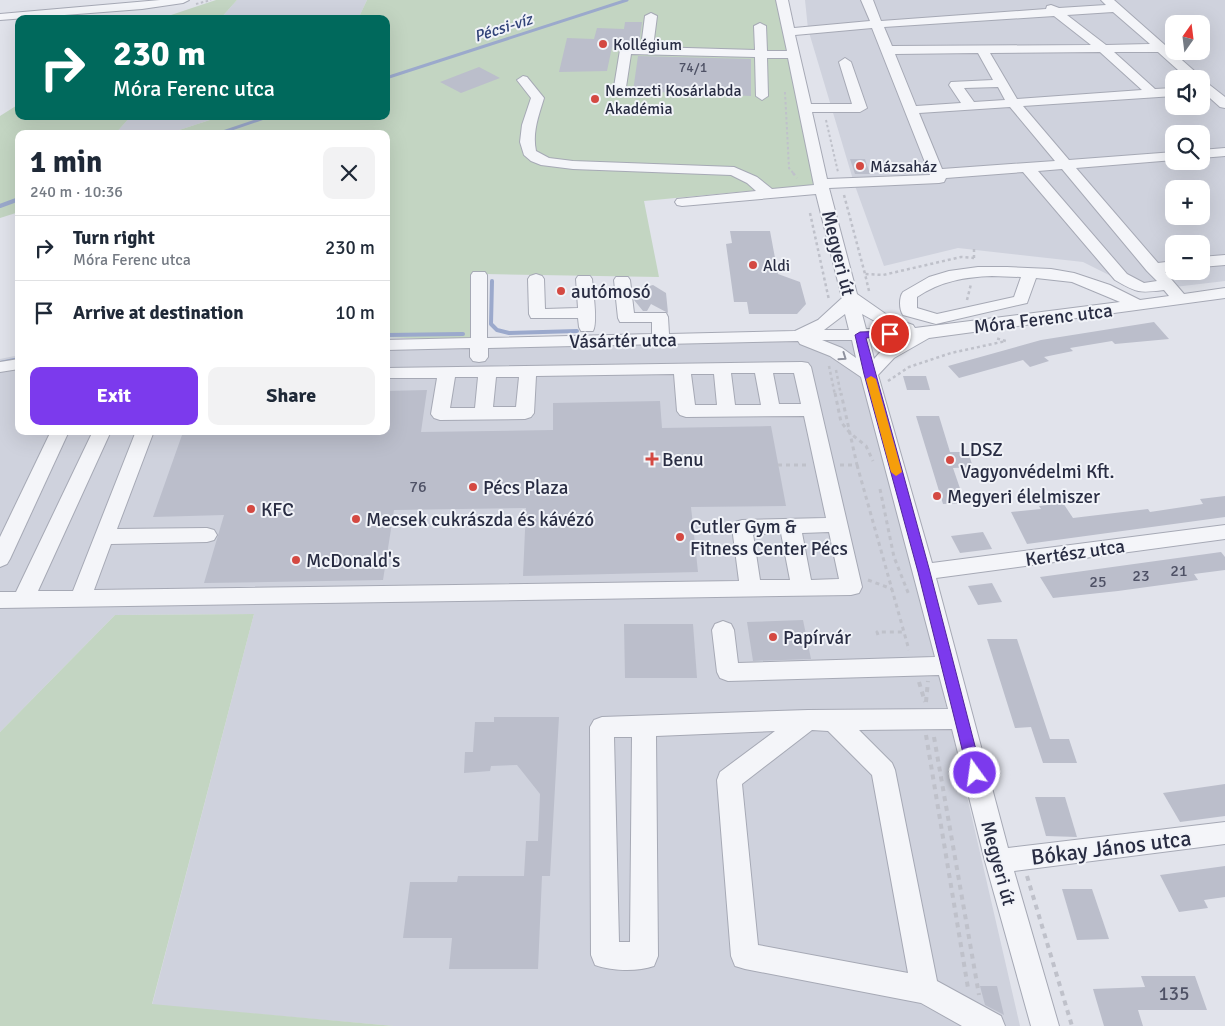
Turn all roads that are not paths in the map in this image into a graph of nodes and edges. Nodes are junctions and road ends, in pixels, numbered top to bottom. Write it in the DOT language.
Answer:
graph roads {
  1 [pos="184,0"];
  2 [pos="782,0"];
  3 [pos="867,0"];
  4 [pos="1042,0"];
  5 [pos="1111,4"];
  6 [pos="1056,12"];
  7 [pos="25,15"];
  8 [pos="15,16"];
  9 [pos="651,16"];
  10 [pos="0,17"];
  11 [pos="877,25"];
  12 [pos="760,26"];
  13 [pos="790,32"];
  14 [pos="1102,48"];
  15 [pos="1161,48"];
  16 [pos="982,49"];
  17 [pos="887,50"];
  18 [pos="646,51"];
  19 [pos="760,54"];
  20 [pos="789,55"];
  21 [pos="845,62"];
  22 [pos="1186,70"];
  23 [pos="524,80"];
  24 [pos="1001,83"];
  25 [pos="620,87"];
  26 [pos="1165,93"];
  27 [pos="1210,93"];
  28 [pos="1153,94"];
  29 [pos="762,96"];
  30 [pos="1014,104"];
  31 [pos="1225,104"];
  32 [pos="971,107"];
  33 [pos="806,108"];
  34 [pos="911,110"];
  35 [pos="1225,152"];
  36 [pos="1210,153"];
  37 [pos="1165,157"];
  38 [pos="1065,164"];
  39 [pos="1027,167"];
  40 [pos="937,174"];
  41 [pos="822,186"];
  42 [pos="769,194"];
  43 [pos="682,202"];
  44 [pos="1225,260"];
  45 [pos="1210,261"];
  46 [pos="1165,267"];
  47 [pos="1153,268"];
  48 [pos="1030,273"];
  49 [pos="479,274"];
  50 [pos="536,279"];
  51 [pos="584,279"];
  52 [pos="622,280"];
  53 [pos="1167,284"];
  54 [pos="1219,294"];
  55 [pos="851,297"];
  56 [pos="1181,300"];
  57 [pos="1139,306"];
  58 [pos="1225,308"];
  59 [pos="586,313"];
  60 [pos="926,333"];
  61 [pos="860,335"];
  62 [pos="782,336"];
  63 [pos="661,339"];
  64 [pos="588,341"];
  65 [pos="479,344"];
  66 [pos="390,345"];
  67 [pos="15,365"];
  68 [pos="0,367"];
  69 [pos="722,368"];
  70 [pos="763,368"];
  71 [pos="682,369"];
  72 [pos="528,371"];
  73 [pos="447,372"];
  74 [pos="483,372"];
  75 [pos="390,373"];
  76 [pos="877,374"];
  77 [pos="812,410"];
  78 [pos="727,411"];
  79 [pos="771,411"];
  80 [pos="483,414"];
  81 [pos="58,435"];
  82 [pos="100,435"];
  83 [pos="143,435"];
  84 [pos="837,525"];
  85 [pos="790,526"];
  86 [pos="1225,532"];
  87 [pos="207,535"];
  88 [pos="104,537"];
  89 [pos="0,558"];
  90 [pos="924,572"];
  91 [pos="802,588"];
  92 [pos="752,589"];
  93 [pos="80,599"];
  94 [pos="0,600"];
  95 [pos="23,600"];
  96 [pos="723,630"];
  97 [pos="929,666"];
  98 [pos="808,720"];
  99 [pos="834,720"];
  100 [pos="962,720"];
  101 [pos="644,727"];
  102 [pos="1225,832"];
  103 [pos="998,861"];
  104 [pos="925,990"];
  105 [pos="983,1022"];
  106 [pos="1046,1026"];
  1 -- 7 [label="street"];
  2 -- 13 [label="street, Megyeri út"];
  3 -- 11 [label="street"];
  4 -- 6 [label="street"];
  5 -- 6 [label="street"];
  5 -- 15 [label="street"];
  6 -- 11 [label="street"];
  6 -- 14 [label="street"];
  8 -- 10 [label="street"];
  9 -- 18 [label="street"];
  11 -- 13 [label="street"];
  11 -- 17 [label="street"];
  12 -- 19 [label="street"];
  13 -- 20 [label="street, Megyeri út"];
  14 -- 15 [label="street"];
  14 -- 16 [label="street"];
  14 -- 28 [label="street"];
  15 -- 22 [label="street"];
  16 -- 17 [label="street"];
  16 -- 24 [label="street"];
  17 -- 34 [label="street"];
  18 -- 19 [label="street"];
  18 -- 25 [label="street"];
  19 -- 20 [label="street"];
  19 -- 29 [label="street"];
  20 -- 33 [label="street, Megyeri út"];
  21 -- 33 [label="street"];
  23 -- 42 [label="street"];
  24 -- 30 [label="street"];
  24 -- 32 [label="street"];
  26 -- 28 [label="street"];
  27 -- 31 [label="street"];
  28 -- 30 [label="street"];
  30 -- 32 [label="street"];
  30 -- 38 [label="street"];
  32 -- 34 [label="street"];
  33 -- 41 [label="street, Megyeri út"];
  34 -- 40 [label="street"];
  35 -- 36 [label="street"];
  37 -- 38 [label="street"];
  38 -- 39 [label="street"];
  38 -- 47 [label="street"];
  39 -- 40 [label="street"];
  39 -- 53 [label="street"];
  40 -- 41 [label="street"];
  41 -- 42 [label="street"];
  41 -- 55 [label="street, Megyeri út"];
  42 -- 43 [label="street"];
  44 -- 45 [label="street"];
  46 -- 47 [label="street"];
  47 -- 53 [label="street"];
  48 -- 48 [label="street"];
  48 -- 57 [label="street"];
  49 -- 65 [label="street"];
  50 -- 59 [label="street"];
  51 -- 59 [label="street"];
  52 -- 63 [label="street"];
  53 -- 56 [label="street"];
  54 -- 56 [label="street, Móra Ferenc utca"];
  54 -- 58 [label="street"];
  55 -- 60 [label="street"];
  55 -- 61 [label="street, Megyeri út"];
  55 -- 62 [label="street"];
  56 -- 57 [label="street, Móra Ferenc utca"];
  57 -- 60 [label="street, Móra Ferenc utca"];
  59 -- 64 [label="street"];
  60 -- 61 [label="street, Móra Ferenc utca"];
  60 -- 76 [label="street"];
  61 -- 62 [label="street, Vásártér utca"];
  61 -- 76 [label="street, Megyeri út"];
  62 -- 63 [label="street, Vásártér utca"];
  62 -- 76 [label="street, one-way"];
  63 -- 64 [label="street, Vásártér utca"];
  64 -- 65 [label="street, Vásártér utca"];
  65 -- 66 [label="street, Vásártér utca"];
  65 -- 74 [label="street"];
  67 -- 68 [label="street"];
  69 -- 70 [label="street"];
  69 -- 71 [label="street"];
  69 -- 78 [label="street"];
  70 -- 77 [label="street"];
  70 -- 79 [label="street"];
  71 -- 72 [label="street"];
  71 -- 78 [label="street"];
  72 -- 74 [label="street"];
  72 -- 80 [label="street"];
  73 -- 74 [label="street"];
  73 -- 75 [label="street"];
  73 -- 80 [label="street"];
  74 -- 80 [label="street"];
  76 -- 90 [label="street, Megyeri út"];
  77 -- 79 [label="street"];
  77 -- 84 [label="street"];
  78 -- 79 [label="street"];
  81 -- 89 [label="street"];
  82 -- 95 [label="street"];
  83 -- 88 [label="street"];
  84 -- 85 [label="street"];
  84 -- 91 [label="street"];
  85 -- 91 [label="street"];
  85 -- 92 [label="street"];
  86 -- 90 [label="street, Kertész utca"];
  87 -- 88 [label="street"];
  88 -- 93 [label="street"];
  90 -- 97 [label="street, Megyeri út"];
  91 -- 92 [label="street"];
  92 -- 93 [label="street"];
  93 -- 95 [label="street"];
  94 -- 95 [label="street"];
  96 -- 97 [label="street"];
  97 -- 100 [label="street, Megyeri út"];
  98 -- 99 [label="street"];
  98 -- 101 [label="street"];
  98 -- 104 [label="street"];
  99 -- 100 [label="street"];
  99 -- 104 [label="street"];
  100 -- 103 [label="street, Megyeri út"];
  101 -- 101 [label="street"];
  102 -- 103 [label="street, Bókay János utca"];
  103 -- 106 [label="street, Megyeri út"];
  104 -- 105 [label="street"];
}
